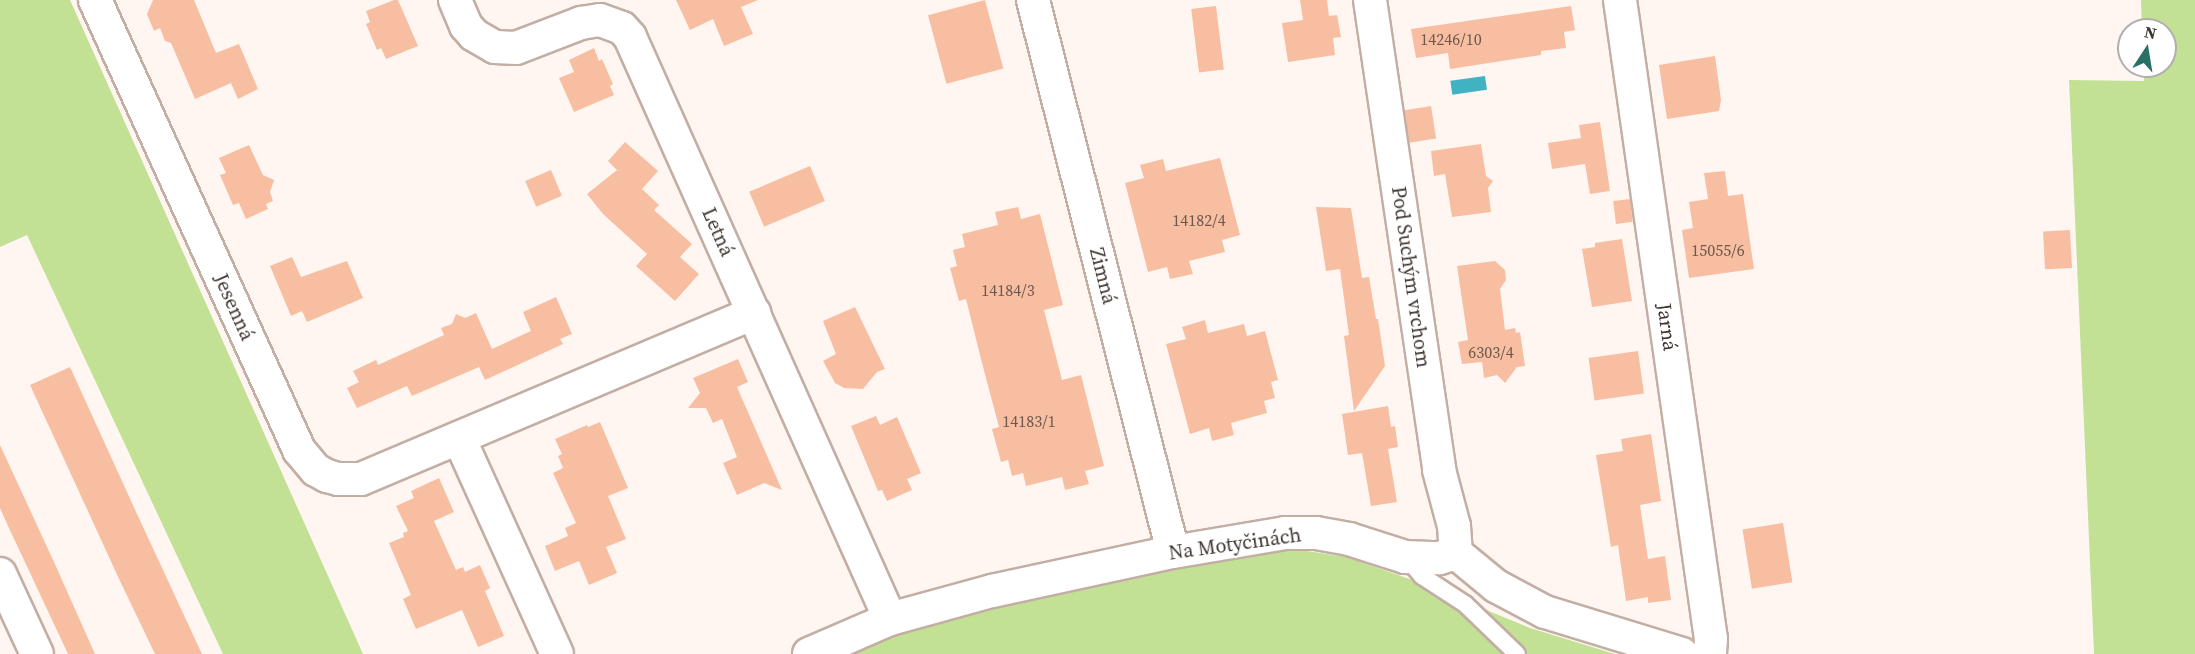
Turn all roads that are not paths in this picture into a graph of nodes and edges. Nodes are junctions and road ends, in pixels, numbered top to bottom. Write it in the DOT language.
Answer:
graph roads {
  1 [pos="95,0"];
  2 [pos="455,0"];
  3 [pos="1033,0"];
  4 [pos="1370,0"];
  5 [pos="1620,0"];
  6 [pos="754,313"];
  7 [pos="459,438"];
  8 [pos="1173,552"];
  9 [pos="1456,553"];
  10 [pos="1405,557"];
  11 [pos="0,574"];
  12 [pos="890,620"];
  13 [pos="37,654"];
  14 [pos="557,654"];
  15 [pos="809,654"];
  16 [pos="1517,654"];
  17 [pos="1682,654"];
  18 [pos="1710,654"];
  1 -- 7 [label="street, Jesenná"];
  2 -- 6 [label="street, Letná"];
  3 -- 8 [label="street, Zimná"];
  4 -- 9 [label="street, Pod Suchým vrchom"];
  5 -- 18 [label="street, Jarná"];
  6 -- 7 [label="street, Jesenná"];
  6 -- 12 [label="street, Letná"];
  7 -- 14 [label="street"];
  8 -- 10 [label="street, Na Motyčinách"];
  8 -- 12 [label="street, Na Motyčinách"];
  9 -- 10 [label="street, Na Motyčinách"];
  9 -- 17 [label="street"];
  10 -- 16 [label="lane"];
  11 -- 13 [label="street"];
  12 -- 15 [label="street, Na Motyčinách"];
}
